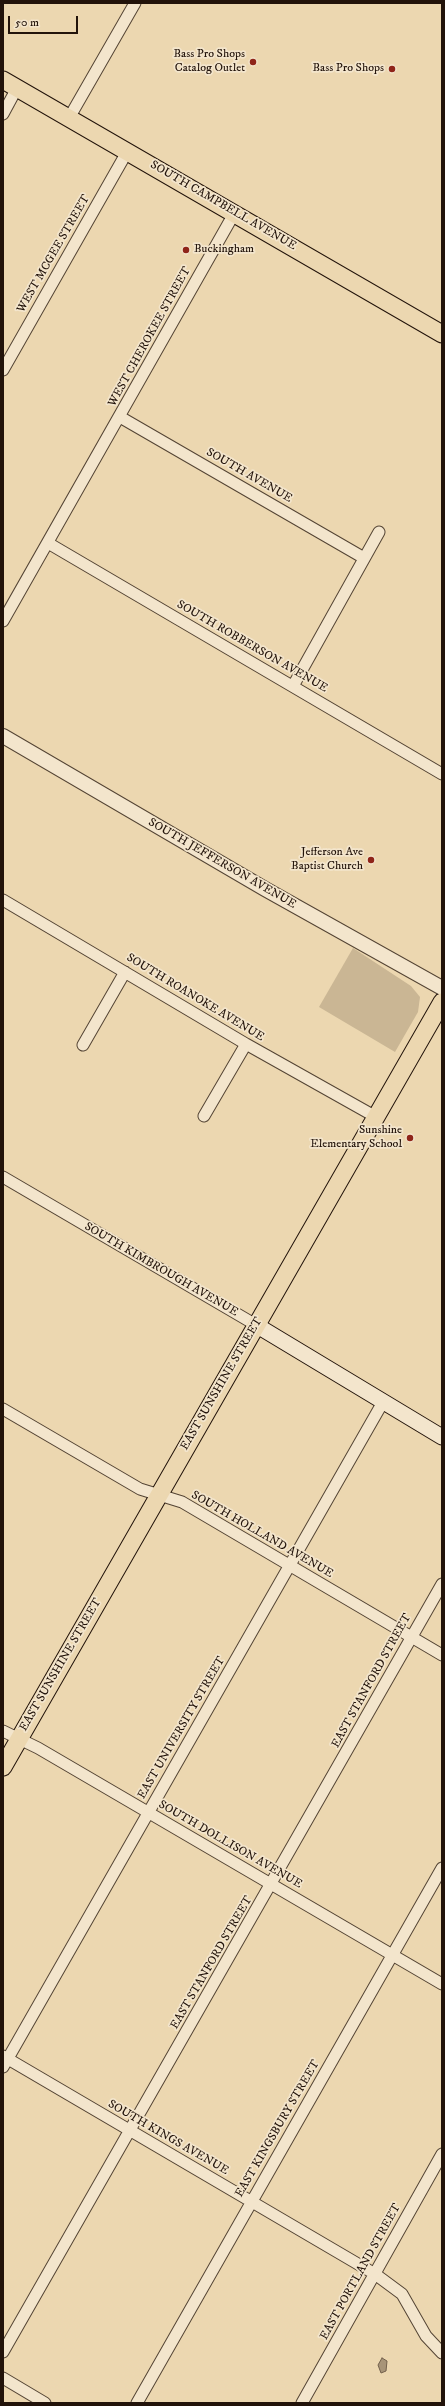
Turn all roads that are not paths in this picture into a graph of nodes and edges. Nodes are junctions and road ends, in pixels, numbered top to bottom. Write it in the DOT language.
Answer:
graph roads {
  1 [pos="135,3"];
  2 [pos="10,84"];
  3 [pos="3,114"];
  4 [pos="69,118"];
  5 [pos="127,152"];
  6 [pos="235,212"];
  7 [pos="442,334"];
  8 [pos="3,370"];
  9 [pos="120,417"];
  10 [pos="379,532"];
  11 [pos="48,543"];
  12 [pos="364,558"];
  13 [pos="3,621"];
  14 [pos="293,686"];
  15 [pos="3,736"];
  16 [pos="442,774"];
  17 [pos="5,904"];
  18 [pos="125,972"];
  19 [pos="442,988"];
  20 [pos="442,1002"];
  21 [pos="246,1044"];
  22 [pos="83,1045"];
  23 [pos="204,1116"];
  24 [pos="376,1117"];
  25 [pos="3,1177"];
  26 [pos="256,1326"];
  27 [pos="383,1402"];
  28 [pos="3,1409"];
  29 [pos="442,1436"];
  30 [pos="159,1495"];
  31 [pos="289,1566"];
  32 [pos="442,1584"];
  33 [pos="412,1637"];
  34 [pos="442,1655"];
  35 [pos="3,1731"];
  36 [pos="19,1739"];
  37 [pos="3,1767"];
  38 [pos="148,1813"];
  39 [pos="442,1868"];
  40 [pos="272,1886"];
  41 [pos="392,1955"];
  42 [pos="442,1984"];
  43 [pos="5,2061"];
  44 [pos="131,2131"];
  45 [pos="442,2154"];
  46 [pos="251,2202"];
  47 [pos="375,2274"];
  48 [pos="3,2352"];
  49 [pos="442,2353"];
  50 [pos="3,2378"];
  51 [pos="45,2403"];
  52 [pos="137,2403"];
  53 [pos="302,2403"];
  1 -- 4 [label="street"];
  2 -- 3 [label="street"];
  2 -- 4 [label="main road, SOUTH CAMPBELL AVENUE"];
  4 -- 5 [label="main road, SOUTH CAMPBELL AVENUE"];
  5 -- 6 [label="main road, SOUTH CAMPBELL AVENUE"];
  5 -- 8 [label="street, WEST MCGEE STREET"];
  6 -- 7 [label="main road, SOUTH CAMPBELL AVENUE"];
  6 -- 9 [label="street, WEST CHEROKEE STREET"];
  9 -- 11 [label="street, WEST CHEROKEE STREET"];
  9 -- 12 [label="street, SOUTH AVENUE"];
  10 -- 12 [label="street"];
  11 -- 13 [label="street, WEST CHEROKEE STREET"];
  11 -- 14 [label="street, SOUTH ROBBERSON AVENUE"];
  12 -- 14 [label="street"];
  14 -- 16 [label="street, SOUTH ROBBERSON AVENUE"];
  15 -- 19 [label="street, SOUTH JEFFERSON AVENUE"];
  17 -- 18 [label="street, SOUTH ROANOKE AVENUE"];
  18 -- 21 [label="street, SOUTH ROANOKE AVENUE"];
  18 -- 22 [label="street"];
  20 -- 24 [label="main road, EAST SUNSHINE STREET"];
  21 -- 23 [label="street"];
  21 -- 24 [label="street, SOUTH ROANOKE AVENUE"];
  24 -- 26 [label="main road, EAST SUNSHINE STREET"];
  25 -- 26 [label="street, SOUTH KIMBROUGH AVENUE"];
  26 -- 27 [label="main road, SOUTH KIMBROUGH AVENUE"];
  26 -- 30 [label="main road, EAST SUNSHINE STREET"];
  27 -- 29 [label="main road, SOUTH KIMBROUGH AVENUE"];
  27 -- 31 [label="street, EAST UNIVERSITY STREET"];
  28 -- 30 [label="street, SOUTH HOLLAND AVENUE"];
  30 -- 31 [label="street, SOUTH HOLLAND AVENUE"];
  30 -- 36 [label="main road, EAST SUNSHINE STREET"];
  31 -- 33 [label="street, SOUTH HOLLAND AVENUE"];
  31 -- 38 [label="street, EAST UNIVERSITY STREET"];
  32 -- 33 [label="street, EAST STANFORD STREET"];
  33 -- 34 [label="street, SOUTH HOLLAND AVENUE"];
  33 -- 40 [label="street, EAST STANFORD STREET"];
  35 -- 36 [label="street, SOUTH DOLLISON AVENUE"];
  36 -- 37 [label="main road, EAST SUNSHINE STREET"];
  36 -- 38 [label="street, SOUTH DOLLISON AVENUE"];
  38 -- 40 [label="street, SOUTH DOLLISON AVENUE"];
  38 -- 43 [label="street, EAST UNIVERSITY STREET"];
  39 -- 41 [label="street, EAST KINGSBURY STREET"];
  40 -- 41 [label="street, SOUTH DOLLISON AVENUE"];
  40 -- 44 [label="street, EAST STANFORD STREET"];
  41 -- 42 [label="street, SOUTH DOLLISON AVENUE"];
  41 -- 46 [label="street, EAST KINGSBURY STREET"];
  43 -- 44 [label="street, SOUTH KINGS AVENUE"];
  44 -- 46 [label="street, SOUTH KINGS AVENUE"];
  44 -- 48 [label="street, EAST STANFORD STREET"];
  45 -- 47 [label="street, EAST PORTLAND STREET"];
  46 -- 47 [label="street, SOUTH KINGS AVENUE"];
  46 -- 52 [label="street, EAST KINGSBURY STREET"];
  47 -- 49 [label="street, SOUTH KINGS AVENUE"];
  47 -- 53 [label="street, EAST PORTLAND STREET"];
  50 -- 51 [label="street"];
}
